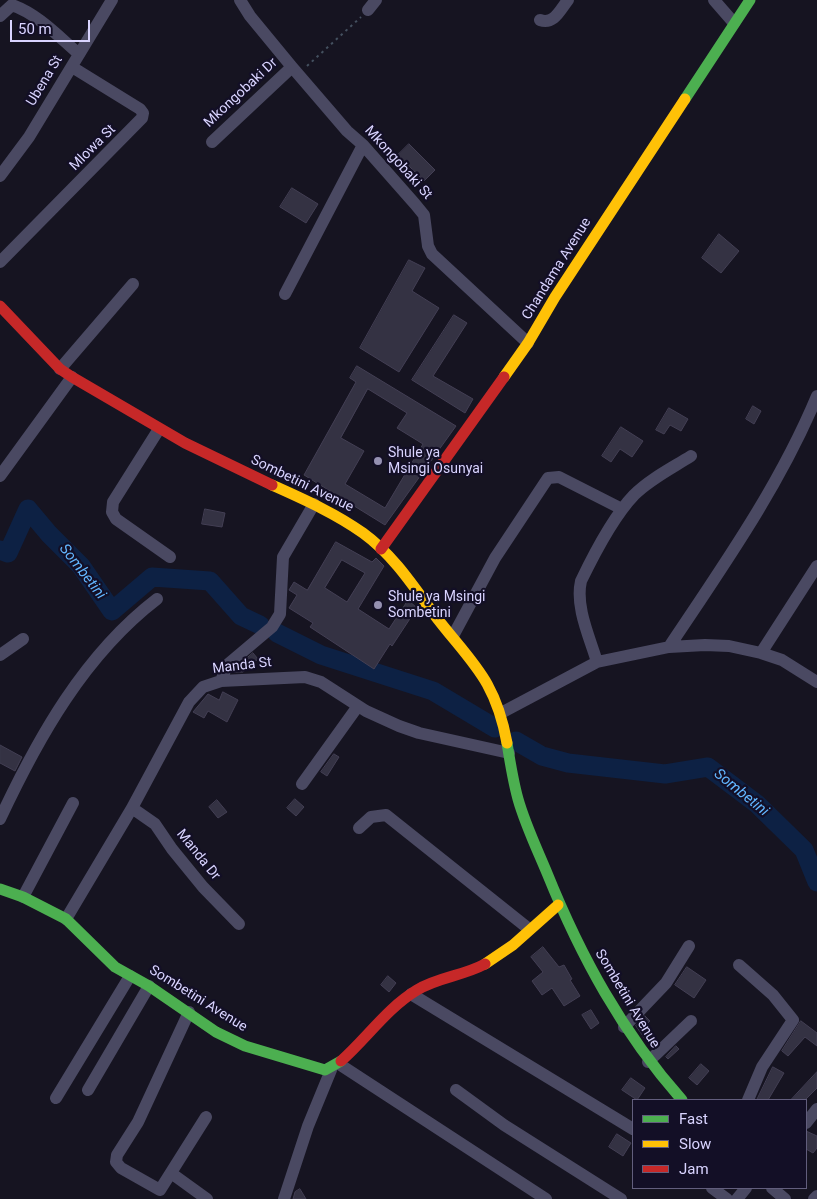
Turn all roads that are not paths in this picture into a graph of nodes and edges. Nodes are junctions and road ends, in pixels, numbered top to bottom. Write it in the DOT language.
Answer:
graph roads {
  1 [pos="112,0"];
  2 [pos="240,0"];
  3 [pos="376,0"];
  4 [pos="568,0"];
  5 [pos="714,0"];
  6 [pos="750,0"];
  7 [pos="14,2"];
  8 [pos="368,10"];
  9 [pos="0,16"];
  10 [pos="540,20"];
  11 [pos="734,23"];
  12 [pos="79,54"];
  13 [pos="72,67"];
  14 [pos="295,71"];
  15 [pos="212,142"];
  16 [pos="363,145"];
  17 [pos="0,176"];
  18 [pos="0,262"];
  19 [pos="133,284"];
  20 [pos="285,294"];
  21 [pos="0,307"];
  22 [pos="528,343"];
  23 [pos="60,369"];
  24 [pos="72,376"];
  25 [pos="817,396"];
  26 [pos="160,429"];
  27 [pos="692,456"];
  28 [pos="0,476"];
  29 [pos="314,504"];
  30 [pos="622,509"];
  31 [pos="381,549"];
  32 [pos="170,557"];
  33 [pos="817,566"];
  34 [pos="157,599"];
  35 [pos="453,636"];
  36 [pos="23,639"];
  37 [pos="668,647"];
  38 [pos="761,653"];
  39 [pos="0,655"];
  40 [pos="597,662"];
  41 [pos="221,681"];
  42 [pos="817,682"];
  43 [pos="358,706"];
  44 [pos="501,713"];
  45 [pos="509,753"];
  46 [pos="302,784"];
  47 [pos="73,803"];
  48 [pos="132,808"];
  49 [pos="0,820"];
  50 [pos="359,828"];
  51 [pos="0,889"];
  52 [pos="23,897"];
  53 [pos="558,905"];
  54 [pos="66,919"];
  55 [pos="239,924"];
  56 [pos="529,929"];
  57 [pos="689,946"];
  58 [pos="739,965"];
  59 [pos="130,976"];
  60 [pos="148,986"];
  61 [pos="411,994"];
  62 [pos="189,1012"];
  63 [pos="691,1021"];
  64 [pos="624,1026"];
  65 [pos="648,1062"];
  66 [pos="335,1067"];
  67 [pos="88,1090"];
  68 [pos="456,1090"];
  69 [pos="56,1098"];
  70 [pos="681,1099"];
  71 [pos="748,1099"];
  72 [pos="817,1109"];
  73 [pos="206,1117"];
  74 [pos="807,1122"];
  75 [pos="632,1129"];
  76 [pos="171,1173"];
  77 [pos="713,1189"];
  78 [pos="745,1189"];
  79 [pos="773,1189"];
  80 [pos="817,1196"];
  81 [pos="206,1199"];
  82 [pos="284,1199"];
  83 [pos="546,1199"];
  84 [pos="621,1199"];
  85 [pos="727,1199"];
  86 [pos="736,1199"];
  87 [pos="785,1199"];
  88 [pos="814,1199"];
  1 -- 12 [label="street, Ubena St"];
  2 -- 14 [label="street, Mkongobaki St"];
  3 -- 8 [label="street"];
  4 -- 10 [label="street"];
  5 -- 11 [label="street"];
  6 -- 11 [label="street, Chandama Avenue"];
  7 -- 9 [label="street"];
  7 -- 12 [label="street"];
  11 -- 22 [label="street, Chandama Avenue"];
  12 -- 13 [label="street, Ubena St"];
  13 -- 17 [label="street, Ubena St"];
  13 -- 18 [label="street, Mlowa St"];
  14 -- 15 [label="street, Mkongobaki Dr"];
  14 -- 16 [label="street, Mkongobaki St"];
  16 -- 20 [label="street"];
  16 -- 22 [label="street, Mkongobaki St"];
  19 -- 23 [label="street"];
  21 -- 23 [label="street, Sombetini Avenue"];
  22 -- 31 [label="street, Chandama Avenue"];
  23 -- 24 [label="street, Sombetini Avenue"];
  24 -- 26 [label="street, Sombetini Avenue"];
  24 -- 28 [label="street"];
  25 -- 37 [label="street"];
  26 -- 29 [label="street, Sombetini Avenue"];
  26 -- 32 [label="street"];
  27 -- 30 [label="street"];
  29 -- 31 [label="street, Sombetini Avenue"];
  29 -- 41 [label="street"];
  30 -- 35 [label="street"];
  30 -- 40 [label="street"];
  31 -- 35 [label="street, Sombetini Avenue"];
  33 -- 38 [label="street"];
  34 -- 49 [label="street"];
  35 -- 44 [label="street, Sombetini Avenue"];
  36 -- 39 [label="street"];
  37 -- 38 [label="street"];
  37 -- 40 [label="street"];
  38 -- 42 [label="street"];
  40 -- 44 [label="street"];
  41 -- 43 [label="street, Manda St"];
  41 -- 48 [label="street, Manda St"];
  43 -- 45 [label="street, Manda St"];
  43 -- 46 [label="street"];
  44 -- 45 [label="street, Sombetini Avenue"];
  45 -- 53 [label="street, Sombetini Avenue"];
  47 -- 52 [label="street"];
  48 -- 54 [label="street, Manda St"];
  48 -- 55 [label="street, Manda Dr"];
  50 -- 56 [label="street"];
  51 -- 52 [label="street, Sombetini Avenue"];
  52 -- 54 [label="street, Sombetini Avenue"];
  53 -- 56 [label="street"];
  53 -- 64 [label="street, Sombetini Avenue"];
  54 -- 59 [label="street, Sombetini Avenue"];
  56 -- 61 [label="street"];
  57 -- 64 [label="street"];
  58 -- 71 [label="street"];
  59 -- 60 [label="street, Sombetini Avenue"];
  59 -- 69 [label="street"];
  60 -- 62 [label="street, Sombetini Avenue"];
  60 -- 67 [label="street"];
  61 -- 66 [label="street"];
  61 -- 75 [label="street"];
  62 -- 66 [label="street, Sombetini Avenue"];
  62 -- 76 [label="street"];
  63 -- 65 [label="street"];
  64 -- 65 [label="street, Sombetini Avenue"];
  65 -- 70 [label="street, Sombetini Avenue"];
  66 -- 82 [label="street"];
  66 -- 83 [label="street"];
  68 -- 84 [label="street"];
  72 -- 74 [label="street"];
  73 -- 76 [label="street"];
  76 -- 81 [label="street"];
  77 -- 85 [label="street"];
  78 -- 86 [label="street"];
  79 -- 87 [label="street"];
  80 -- 88 [label="street"];
}
